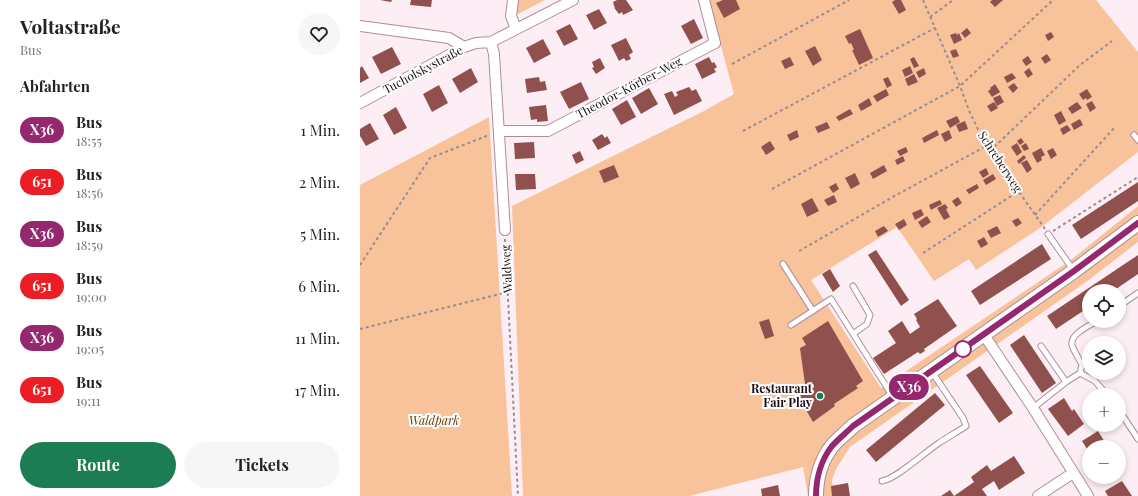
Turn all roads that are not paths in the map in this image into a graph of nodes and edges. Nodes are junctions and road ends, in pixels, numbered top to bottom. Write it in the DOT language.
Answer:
graph roads {
  1 [pos="513,0"];
  2 [pos="574,0"];
  3 [pos="704,0"];
  4 [pos="360,26"];
  5 [pos="516,29"];
  6 [pos="491,42"];
  7 [pos="464,47"];
  8 [pos="360,103"];
  9 [pos="499,131"];
  10 [pos="1134,135"];
  11 [pos="1138,140"];
  12 [pos="1138,223"];
  13 [pos="505,230"];
  14 [pos="1048,234"];
  15 [pos="784,264"];
  16 [pos="1074,271"];
  17 [pos="853,286"];
  18 [pos="1138,294"];
  19 [pos="1126,302"];
  20 [pos="813,311"];
  21 [pos="791,325"];
  22 [pos="1086,328"];
  23 [pos="853,334"];
  24 [pos="984,335"];
  25 [pos="1041,346"];
  26 [pos="932,371"];
  27 [pos="1080,372"];
  28 [pos="1066,382"];
  29 [pos="1101,388"];
  30 [pos="893,398"];
  31 [pos="1033,408"];
  32 [pos="1126,421"];
  33 [pos="1138,439"];
  34 [pos="1073,473"];
  35 [pos="882,481"];
  36 [pos="816,496"];
  37 [pos="1038,496"];
  38 [pos="1088,496"];
  1 -- 5 [label="street"];
  2 -- 5 [label="street, Tucholskystraße"];
  3 -- 9 [label="street, Theodor-Körber-Weg"];
  4 -- 7 [label="street"];
  5 -- 6 [label="street, Tucholskystraße"];
  6 -- 7 [label="street, Tucholskystraße"];
  6 -- 9 [label="street, Waldweg"];
  7 -- 8 [label="street, Tucholskystraße"];
  9 -- 13 [label="street, Waldweg"];
  10 -- 11 [label="lane"];
  12 -- 16 [label="street"];
  14 -- 16 [label="lane"];
  15 -- 20 [label="lane"];
  16 -- 24 [label="street"];
  17 -- 23 [label="lane"];
  18 -- 19 [label="lane"];
  20 -- 21 [label="lane"];
  20 -- 23 [label="lane"];
  22 -- 27 [label="lane"];
  23 -- 30 [label="lane"];
  24 -- 26 [label="street"];
  24 -- 31 [label="street"];
  25 -- 28 [label="lane"];
  26 -- 30 [label="street"];
  26 -- 35 [label="lane"];
  27 -- 28 [label="lane"];
  27 -- 29 [label="lane"];
  28 -- 31 [label="lane"];
  30 -- 36 [label="street"];
  31 -- 34 [label="street"];
  32 -- 33 [label="lane"];
  34 -- 37 [label="street"];
  34 -- 38 [label="street"];
}
